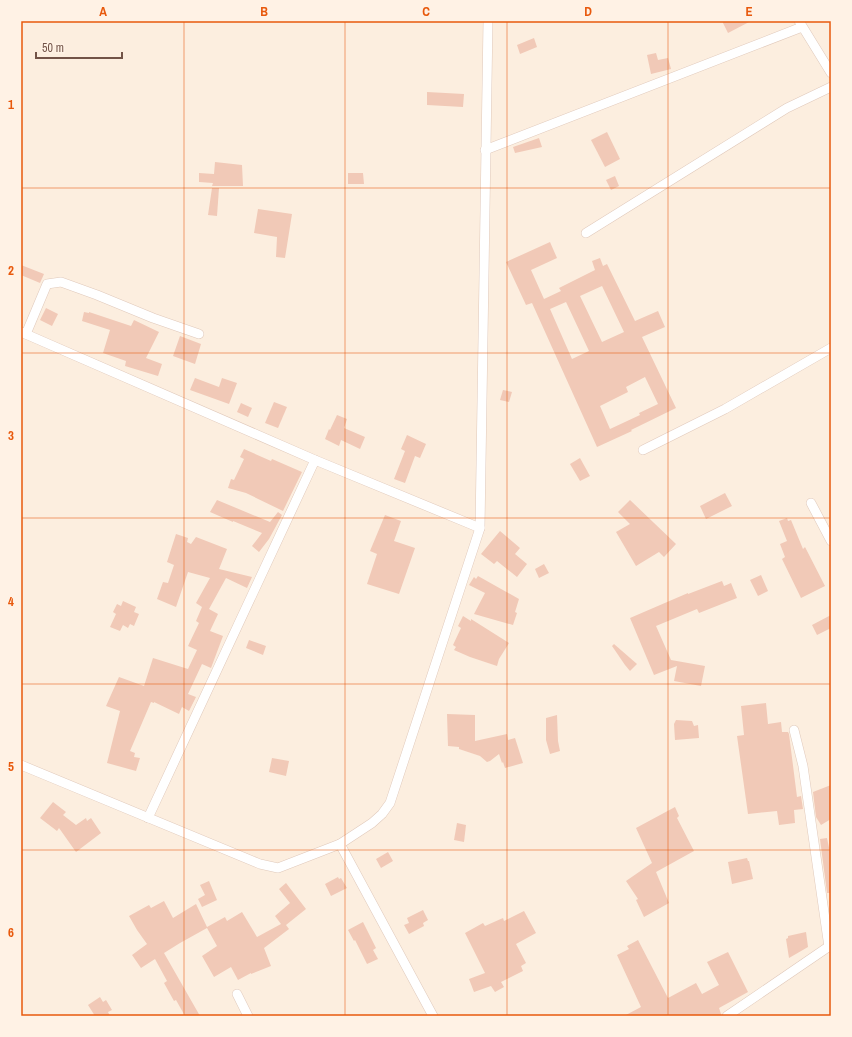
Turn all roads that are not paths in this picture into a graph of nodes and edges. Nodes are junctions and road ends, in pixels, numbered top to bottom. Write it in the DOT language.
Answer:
graph roads {
  1 [pos="488,21"];
  2 [pos="801,24"];
  3 [pos="831,73"];
  4 [pos="831,87"];
  5 [pos="485,150"];
  6 [pos="586,233"];
  7 [pos="23,333"];
  8 [pos="199,334"];
  9 [pos="831,348"];
  10 [pos="643,450"];
  11 [pos="315,460"];
  12 [pos="811,503"];
  13 [pos="480,528"];
  14 [pos="831,541"];
  15 [pos="794,730"];
  16 [pos="21,765"];
  17 [pos="148,818"];
  18 [pos="340,844"];
  19 [pos="830,946"];
  20 [pos="237,994"];
  21 [pos="248,1016"];
  22 [pos="433,1016"];
  23 [pos="727,1016"];
  1 -- 5 [label="street"];
  2 -- 3 [label="street"];
  2 -- 5 [label="street"];
  4 -- 6 [label="street"];
  5 -- 13 [label="street"];
  7 -- 8 [label="street"];
  7 -- 11 [label="street"];
  9 -- 10 [label="street"];
  11 -- 13 [label="street"];
  11 -- 17 [label="street"];
  12 -- 14 [label="street"];
  13 -- 18 [label="street"];
  15 -- 19 [label="street"];
  16 -- 17 [label="street"];
  17 -- 18 [label="street"];
  18 -- 22 [label="street"];
  19 -- 23 [label="street"];
  20 -- 21 [label="street"];
}
